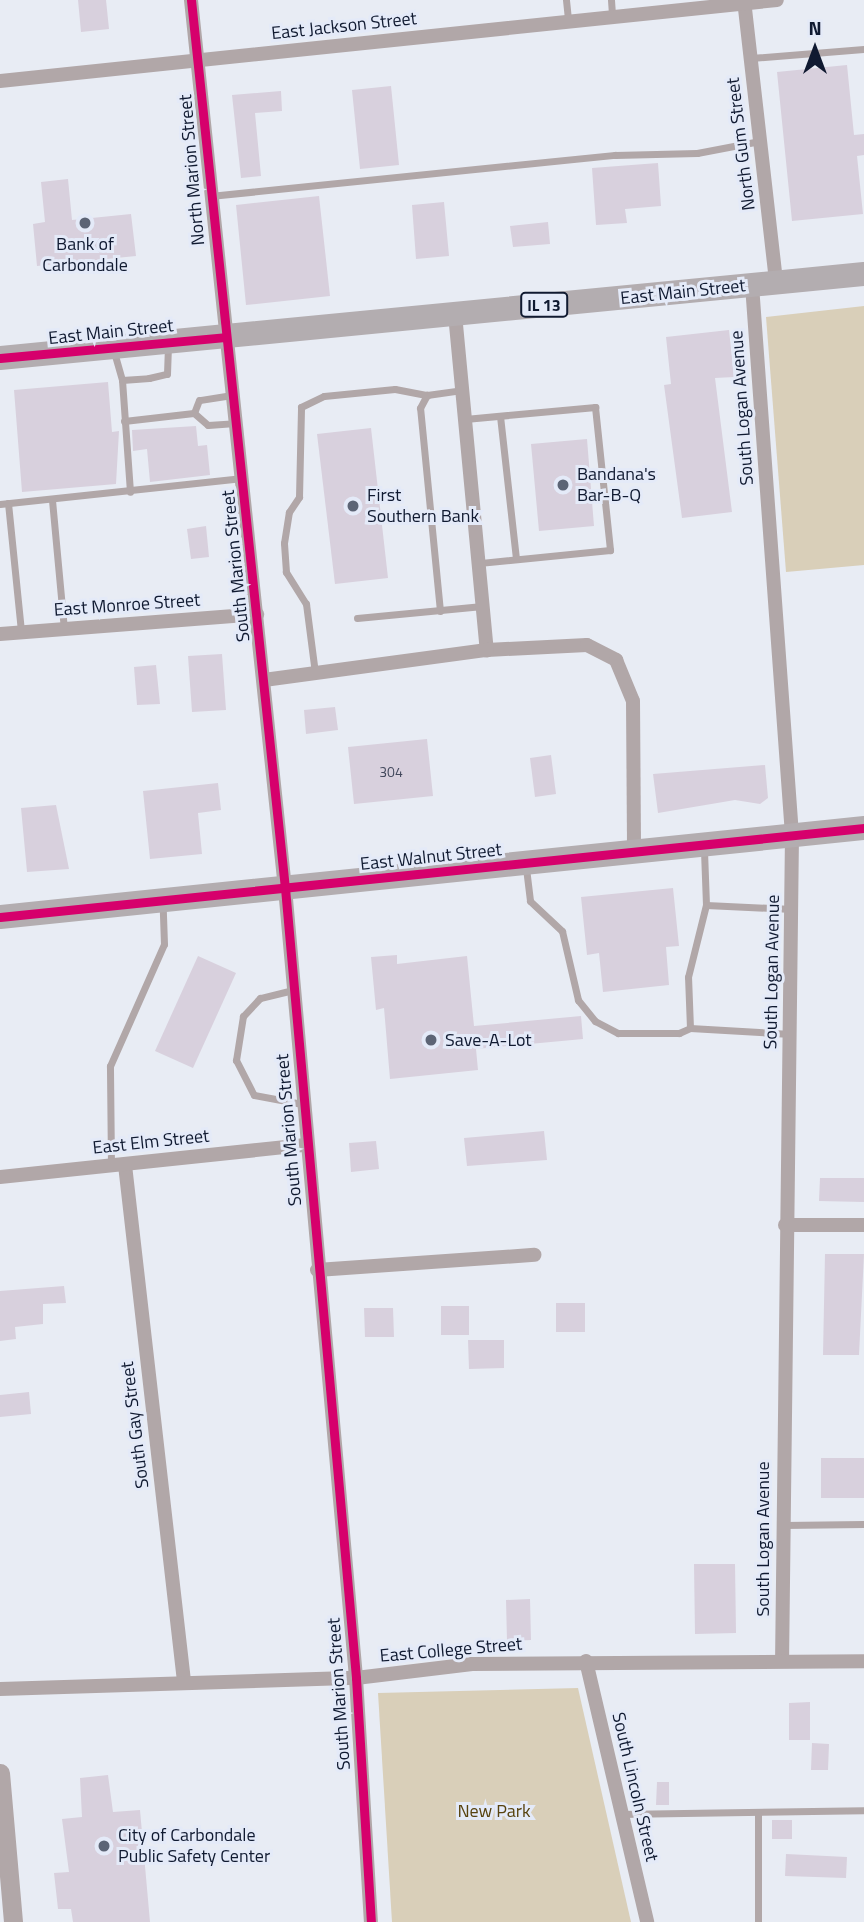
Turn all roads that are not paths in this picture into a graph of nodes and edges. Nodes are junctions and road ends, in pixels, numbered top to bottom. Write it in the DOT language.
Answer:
graph roads {
  1 [pos="191,0"];
  2 [pos="566,0"];
  3 [pos="777,0"];
  4 [pos="744,1"];
  5 [pos="611,7"];
  6 [pos="568,20"];
  7 [pos="864,49"];
  8 [pos="751,58"];
  9 [pos="198,61"];
  10 [pos="0,81"];
  11 [pos="761,141"];
  12 [pos="210,196"];
  13 [pos="864,274"];
  14 [pos="764,284"];
  15 [pos="455,314"];
  16 [pos="225,337"];
  17 [pos="168,342"];
  18 [pos="113,348"];
  19 [pos="0,359"];
  20 [pos="122,380"];
  21 [pos="462,390"];
  22 [pos="232,395"];
  23 [pos="428,396"];
  24 [pos="194,413"];
  25 [pos="500,416"];
  26 [pos="465,419"];
  27 [pos="124,421"];
  28 [pos="235,423"];
  29 [pos="243,478"];
  30 [pos="130,492"];
  31 [pos="52,500"];
  32 [pos="4,503"];
  33 [pos="516,559"];
  34 [pos="479,564"];
  35 [pos="482,607"];
  36 [pos="440,611"];
  37 [pos="257,614"];
  38 [pos="357,618"];
  39 [pos="64,629"];
  40 [pos="21,632"];
  41 [pos="0,634"];
  42 [pos="487,650"];
  43 [pos="315,673"];
  44 [pos="264,680"];
  45 [pos="864,828"];
  46 [pos="792,835"];
  47 [pos="704,844"];
  48 [pos="634,852"];
  49 [pos="526,864"];
  50 [pos="285,888"];
  51 [pos="163,900"];
  52 [pos="706,905"];
  53 [pos="792,909"];
  54 [pos="0,917"];
  55 [pos="293,990"];
  56 [pos="690,1028"];
  57 [pos="790,1034"];
  58 [pos="302,1104"];
  59 [pos="305,1145"];
  60 [pos="118,1166"];
  61 [pos="0,1177"];
  62 [pos="785,1225"];
  63 [pos="864,1226"];
  64 [pos="534,1255"];
  65 [pos="317,1270"];
  66 [pos="864,1524"];
  67 [pos="782,1525"];
  68 [pos="586,1661"];
  69 [pos="782,1661"];
  70 [pos="864,1661"];
  71 [pos="356,1678"];
  72 [pos="184,1681"];
  73 [pos="0,1689"];
  74 [pos="0,1773"];
  75 [pos="864,1810"];
  76 [pos="619,1814"];
  77 [pos="758,1814"];
  78 [pos="6,1900"];
  79 [pos="13,1922"];
  80 [pos="371,1922"];
  81 [pos="648,1922"];
  82 [pos="758,1922"];
  1 -- 9 [label="street, North Marion Street"];
  2 -- 6 [label="lane"];
  3 -- 4 [label="street, East Jackson Street"];
  4 -- 5 [label="street, East Jackson Street"];
  4 -- 8 [label="street, North Gum Street"];
  5 -- 6 [label="street, East Jackson Street"];
  6 -- 9 [label="street, East Jackson Street"];
  7 -- 8 [label="lane"];
  8 -- 11 [label="street, North Gum Street"];
  9 -- 10 [label="street, East Jackson Street"];
  9 -- 12 [label="street, North Marion Street"];
  11 -- 12 [label="lane"];
  11 -- 14 [label="street, North Gum Street"];
  12 -- 16 [label="street, North Marion Street"];
  13 -- 14 [label="highway, East Main Street / IL 13"];
  14 -- 15 [label="highway, East Main Street / IL 13"];
  14 -- 46 [label="street, South Logan Avenue"];
  15 -- 16 [label="highway, East Main Street / IL 13"];
  15 -- 21 [label="street"];
  16 -- 17 [label="highway, East Main Street / IL 13"];
  16 -- 22 [label="street, South Marion Street"];
  17 -- 18 [label="highway, East Main Street / IL 13"];
  17 -- 20 [label="lane"];
  18 -- 19 [label="highway, East Main Street / IL 13"];
  18 -- 20 [label="lane"];
  20 -- 27 [label="lane"];
  21 -- 23 [label="lane"];
  21 -- 26 [label="street"];
  22 -- 24 [label="lane"];
  22 -- 28 [label="street, South Marion Street"];
  23 -- 36 [label="lane"];
  23 -- 43 [label="lane"];
  24 -- 27 [label="lane"];
  24 -- 28 [label="lane"];
  25 -- 26 [label="lane"];
  25 -- 33 [label="lane"];
  25 -- 33 [label="lane"];
  26 -- 34 [label="street"];
  27 -- 30 [label="lane"];
  28 -- 29 [label="street, South Marion Street"];
  29 -- 30 [label="lane"];
  29 -- 37 [label="street, South Marion Street"];
  30 -- 31 [label="lane"];
  31 -- 32 [label="lane"];
  31 -- 39 [label="lane"];
  32 -- 40 [label="lane"];
  33 -- 34 [label="lane"];
  34 -- 35 [label="street"];
  35 -- 36 [label="lane"];
  35 -- 42 [label="street"];
  36 -- 38 [label="lane"];
  37 -- 39 [label="street, East Monroe Street"];
  37 -- 44 [label="street, South Marion Street"];
  39 -- 40 [label="street, East Monroe Street"];
  40 -- 41 [label="street, East Monroe Street"];
  42 -- 43 [label="street"];
  42 -- 48 [label="street"];
  43 -- 44 [label="street"];
  44 -- 50 [label="street, South Marion Street"];
  45 -- 46 [label="highway, East Walnut Street"];
  46 -- 47 [label="highway, East Walnut Street"];
  46 -- 53 [label="street, South Logan Avenue"];
  47 -- 48 [label="highway, East Walnut Street"];
  47 -- 52 [label="lane"];
  48 -- 49 [label="highway, East Walnut Street"];
  49 -- 50 [label="highway, East Walnut Street"];
  49 -- 56 [label="lane"];
  50 -- 51 [label="highway, East Walnut Street"];
  50 -- 55 [label="street, South Marion Street"];
  51 -- 54 [label="highway, East Walnut Street"];
  51 -- 60 [label="lane"];
  52 -- 53 [label="lane"];
  52 -- 56 [label="lane"];
  53 -- 57 [label="street, South Logan Avenue"];
  55 -- 58 [label="street, South Marion Street"];
  55 -- 58 [label="lane"];
  56 -- 57 [label="lane"];
  57 -- 62 [label="street, South Logan Avenue"];
  58 -- 59 [label="street, South Marion Street"];
  59 -- 60 [label="street, East Elm Street"];
  59 -- 65 [label="street, South Marion Street"];
  60 -- 61 [label="street, East Elm Street"];
  60 -- 72 [label="street, South Gay Street"];
  62 -- 63 [label="street"];
  62 -- 67 [label="street, South Logan Avenue"];
  64 -- 65 [label="street"];
  65 -- 71 [label="street, South Marion Street"];
  66 -- 67 [label="lane"];
  67 -- 69 [label="street, South Logan Avenue"];
  68 -- 69 [label="street, East College Street"];
  68 -- 71 [label="street, East College Street"];
  68 -- 76 [label="street, South Lincoln Street"];
  69 -- 70 [label="street, East College Street"];
  71 -- 72 [label="street, East College Street"];
  71 -- 80 [label="street, South Marion Street"];
  72 -- 73 [label="street, East College Street"];
  74 -- 78 [label="street"];
  75 -- 77 [label="lane"];
  76 -- 77 [label="lane"];
  76 -- 81 [label="street, South Lincoln Street"];
  77 -- 82 [label="lane"];
  78 -- 79 [label="street"];
}
